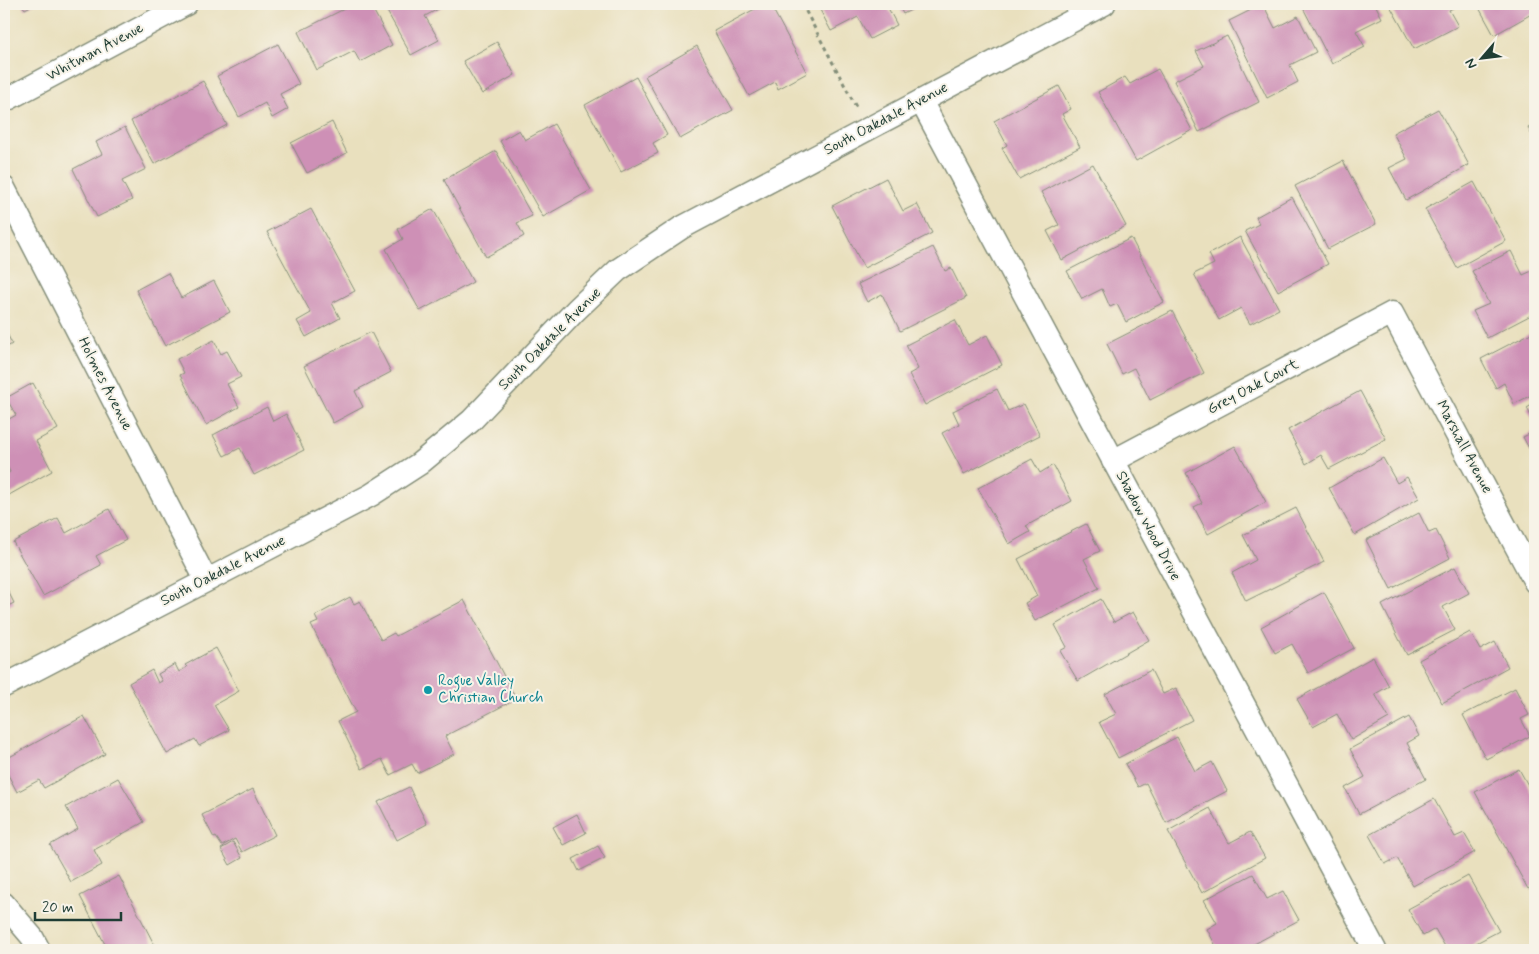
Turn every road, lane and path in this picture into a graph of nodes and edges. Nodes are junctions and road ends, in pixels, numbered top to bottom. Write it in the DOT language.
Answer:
graph roads {
  1 [pos="186,4"];
  2 [pos="802,4"];
  3 [pos="1104,4"];
  4 [pos="4,101"];
  5 [pos="921,101"];
  6 [pos="867,129"];
  7 [pos="4,188"];
  8 [pos="1392,313"];
  9 [pos="1113,461"];
  10 [pos="206,580"];
  11 [pos="1535,582"];
  12 [pos="4,686"];
  13 [pos="4,904"];
  14 [pos="40,950"];
  15 [pos="1376,950"];
  1 -- 4 [label="street, Whitman Avenue"];
  2 -- 6 [label="path"];
  3 -- 5 [label="street, South Oakdale Avenue"];
  5 -- 6 [label="street, South Oakdale Avenue"];
  5 -- 9 [label="street, Shadow Wood Drive"];
  6 -- 10 [label="street, South Oakdale Avenue"];
  7 -- 10 [label="street, Holmes Avenue"];
  8 -- 9 [label="street, Grey Oak Court"];
  8 -- 11 [label="street, Marshall Avenue"];
  9 -- 15 [label="street, Shadow Wood Drive"];
  10 -- 12 [label="street, South Oakdale Avenue"];
  13 -- 14 [label="street"];
}
